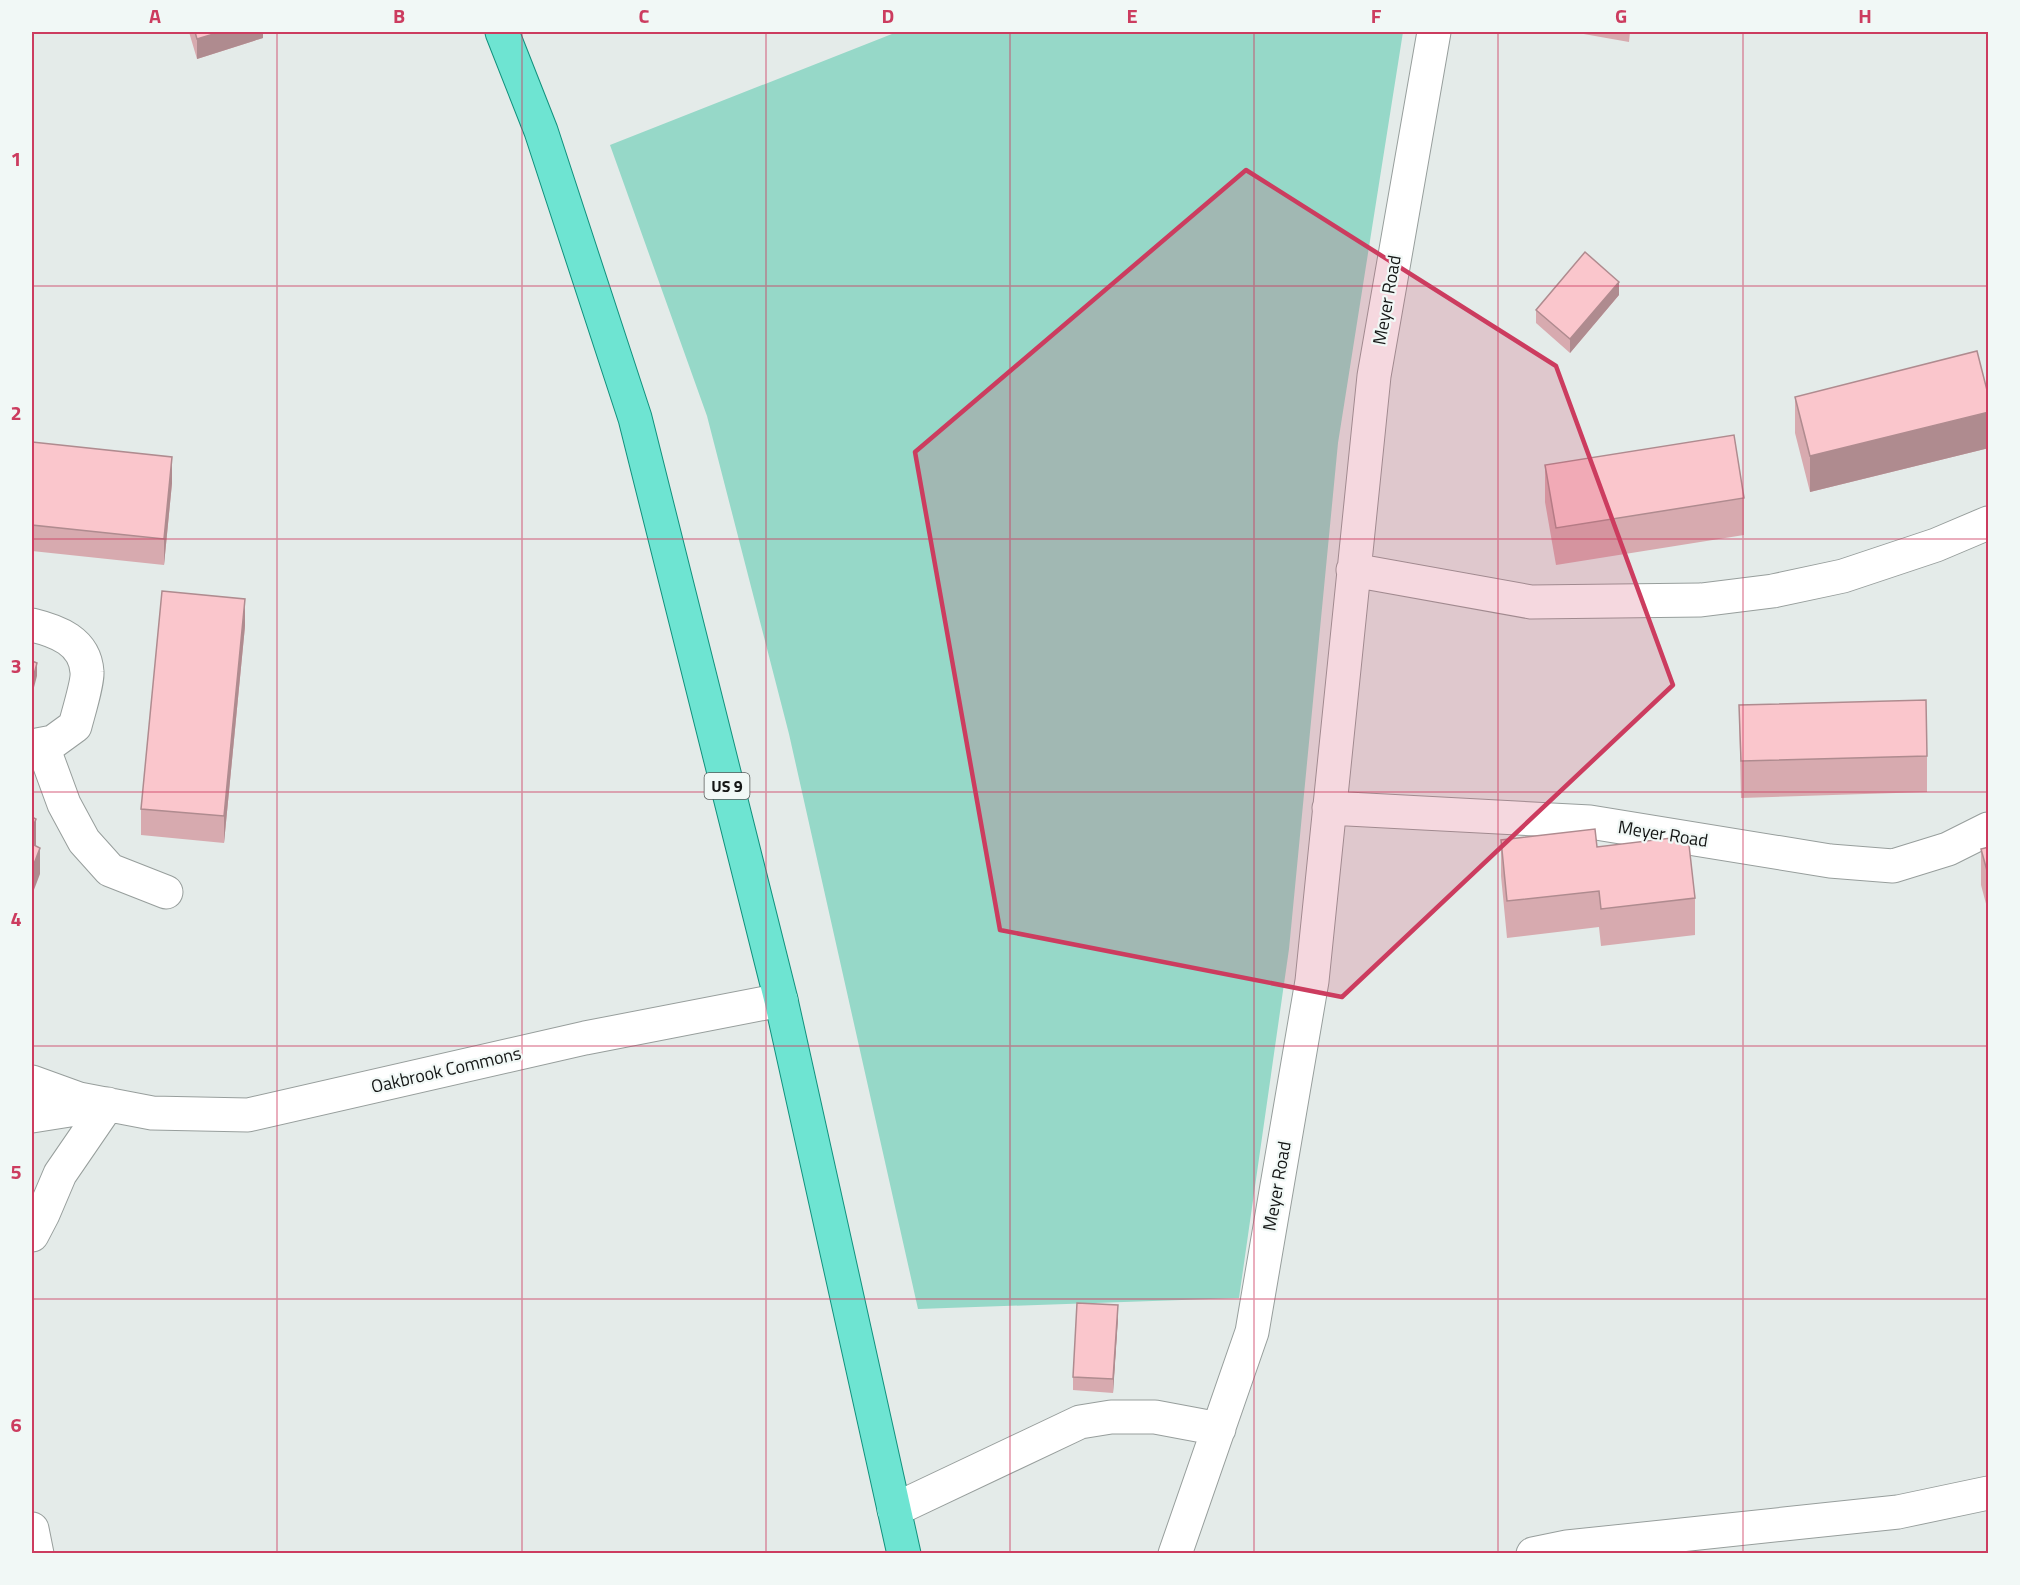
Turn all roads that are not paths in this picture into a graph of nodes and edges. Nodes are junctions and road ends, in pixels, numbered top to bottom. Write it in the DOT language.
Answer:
graph roads {
  1 [pos="502,32"];
  2 [pos="1434,32"];
  3 [pos="1989,523"];
  4 [pos="1353,570"];
  5 [pos="32,625"];
  6 [pos="37,745"];
  7 [pos="1329,808"];
  8 [pos="1989,829"];
  9 [pos="166,892"];
  10 [pos="781,1000"];
  11 [pos="32,1082"];
  12 [pos="108,1104"];
  13 [pos="32,1116"];
  14 [pos="32,1235"];
  15 [pos="1219,1429"];
  16 [pos="1989,1493"];
  17 [pos="894,1510"];
  18 [pos="32,1530"];
  19 [pos="37,1554"];
  20 [pos="904,1554"];
  21 [pos="1176,1554"];
  22 [pos="1533,1554"];
  1 -- 10 [label="main road, US 9"];
  2 -- 4 [label="street, Meyer Road"];
  3 -- 4 [label="street"];
  4 -- 7 [label="street, Meyer Road"];
  5 -- 6 [label="street"];
  6 -- 9 [label="street"];
  7 -- 8 [label="street, Meyer Road"];
  7 -- 15 [label="street, Meyer Road"];
  10 -- 12 [label="street, Oakbrook Commons"];
  10 -- 17 [label="main road, US 9"];
  11 -- 12 [label="street, Oakbrook Commons"];
  12 -- 13 [label="street"];
  12 -- 14 [label="street"];
  15 -- 17 [label="street"];
  15 -- 21 [label="street, Meyer Road"];
  16 -- 22 [label="street"];
  17 -- 20 [label="main road, US 9"];
  18 -- 19 [label="street"];
}
